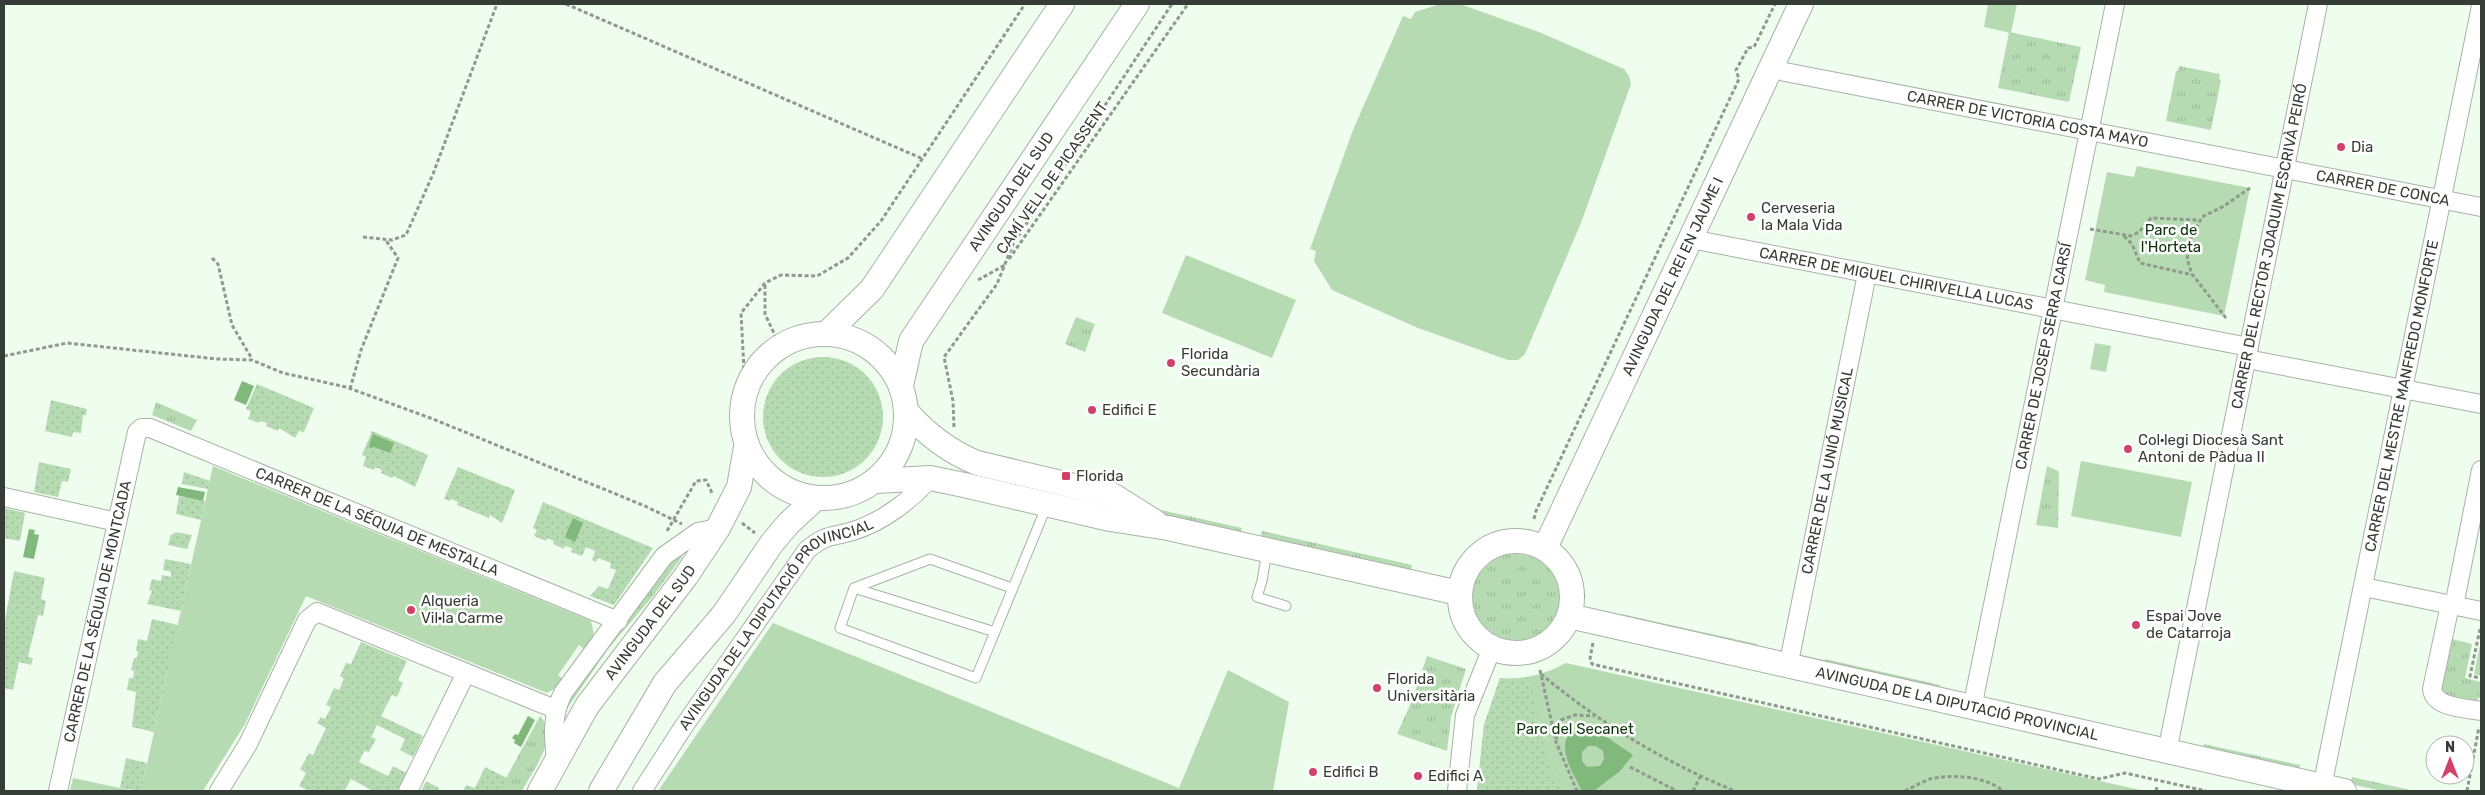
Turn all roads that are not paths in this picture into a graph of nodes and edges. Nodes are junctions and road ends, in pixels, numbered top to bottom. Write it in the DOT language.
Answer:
graph roads {
  1 [pos="1062,4"];
  2 [pos="1137,4"];
  3 [pos="1801,4"];
  4 [pos="2115,4"];
  5 [pos="2318,4"];
  6 [pos="2481,6"];
  7 [pos="1771,67"];
  8 [pos="2090,132"];
  9 [pos="2285,170"];
  10 [pos="2441,199"];
  11 [pos="2481,207"];
  12 [pos="1691,239"];
  13 [pos="1867,274"];
  14 [pos="2054,310"];
  15 [pos="827,333"];
  16 [pos="2248,353"];
  17 [pos="901,386"];
  18 [pos="2405,389"];
  19 [pos="2481,404"];
  20 [pos="907,412"];
  21 [pos="137,432"];
  22 [pos="746,447"];
  23 [pos="2481,470"];
  24 [pos="930,478"];
  25 [pos="876,481"];
  26 [pos="4,498"];
  27 [pos="815,499"];
  28 [pos="1048,504"];
  29 [pos="117,522"];
  30 [pos="1168,528"];
  31 [pos="708,530"];
  32 [pos="1554,547"];
  33 [pos="1267,551"];
  34 [pos="2364,587"];
  35 [pos="854,588"];
  36 [pos="1012,588"];
  37 [pos="1459,593"];
  38 [pos="2452,605"];
  39 [pos="1286,606"];
  40 [pos="1578,610"];
  41 [pos="2481,620"];
  42 [pos="618,621"];
  43 [pos="995,632"];
  44 [pos="1492,648"];
  45 [pos="1788,667"];
  46 [pos="466,673"];
  47 [pos="1972,708"];
  48 [pos="555,709"];
  49 [pos="2481,717"];
  50 [pos="2167,752"];
  51 [pos="556,759"];
  52 [pos="2333,789"];
  53 [pos="58,791"];
  54 [pos="219,791"];
  55 [pos="408,791"];
  56 [pos="540,791"];
  57 [pos="601,791"];
  58 [pos="642,791"];
  59 [pos="1457,791"];
  1 -- 15 [label="street"];
  2 -- 17 [label="street, AVINGUDA DEL SUD"];
  3 -- 7 [label="street, AVINGUDA DEL REI EN JAUME I"];
  4 -- 8 [label="street, CARRER DE JOSEP SERRA CARSÍ"];
  5 -- 9 [label="street, CARRER DEL RECTOR JOAQUIM ESCRIVÀ PEIRÓ"];
  6 -- 10 [label="street, CARRER DEL MESTRE MANFREDO MONFORTE"];
  7 -- 8 [label="street, CARRER DE VICTORIA COSTA MAYO"];
  7 -- 12 [label="street, AVINGUDA DEL REI EN JAUME I"];
  8 -- 9 [label="street, CARRER DE VICTORIA COSTA MAYO"];
  8 -- 14 [label="street, CARRER DE JOSEP SERRA CARSÍ"];
  9 -- 10 [label="street, CARRER DE CONCA"];
  9 -- 16 [label="street, CARRER DEL RECTOR JOAQUIM ESCRIVÀ PEIRÓ"];
  10 -- 11 [label="street, CARRER DE CONCA"];
  10 -- 18 [label="street, CARRER DEL MESTRE MANFREDO MONFORTE"];
  12 -- 13 [label="street, CARRER DE MIGUEL CHIRIVELLA LUCAS"];
  12 -- 32 [label="street, AVINGUDA DEL REI EN JAUME I"];
  13 -- 14 [label="street, CARRER DE MIGUEL CHIRIVELLA LUCAS"];
  13 -- 45 [label="street, CARRER DE LA UNIÓ MUSICAL"];
  14 -- 16 [label="street, CARRER DE MIGUEL CHIRIVELLA LUCAS"];
  14 -- 47 [label="street, CARRER DE JOSEP SERRA CARSÍ"];
  15 -- 17 [label="street"];
  15 -- 22 [label="street"];
  16 -- 18 [label="street, CARRER DE MIGUEL CHIRIVELLA LUCAS"];
  16 -- 50 [label="street, CARRER DEL RECTOR JOAQUIM ESCRIVÀ PEIRÓ"];
  17 -- 20 [label="street"];
  18 -- 19 [label="street, CARRER DE MIGUEL CHIRIVELLA LUCAS"];
  18 -- 34 [label="street, CARRER DEL MESTRE MANFREDO MONFORTE"];
  20 -- 25 [label="street"];
  20 -- 30 [label="street"];
  21 -- 29 [label="street, CARRER DE LA SÉQUIA DE MONTCADA"];
  21 -- 42 [label="street, CARRER DE LA SÉQUIA DE MESTALLA"];
  22 -- 27 [label="street"];
  22 -- 31 [label="street, AVINGUDA DEL SUD"];
  23 -- 38 [label="street"];
  24 -- 25 [label="street"];
  24 -- 28 [label="street"];
  24 -- 58 [label="street, AVINGUDA DE LA DIPUTACIÓ PROVINCIAL"];
  25 -- 27 [label="street"];
  26 -- 29 [label="street"];
  27 -- 57 [label="street"];
  28 -- 30 [label="street"];
  28 -- 36 [label="lane"];
  29 -- 53 [label="street, CARRER DE LA SÉQUIA DE MONTCADA"];
  30 -- 33 [label="street"];
  31 -- 42 [label="street"];
  31 -- 51 [label="street, AVINGUDA DEL SUD"];
  32 -- 37 [label="street"];
  32 -- 40 [label="street"];
  33 -- 37 [label="street"];
  33 -- 39 [label="lane"];
  34 -- 38 [label="street"];
  34 -- 52 [label="street, CARRER DEL MESTRE MANFREDO MONFORTE"];
  35 -- 36 [label="lane"];
  35 -- 43 [label="lane"];
  35 -- 43 [label="lane"];
  36 -- 43 [label="lane"];
  37 -- 44 [label="street"];
  38 -- 41 [label="street"];
  38 -- 49 [label="street"];
  40 -- 44 [label="street"];
  40 -- 45 [label="street, AVINGUDA DE LA DIPUTACIÓ PROVINCIAL"];
  42 -- 48 [label="street"];
  44 -- 59 [label="street"];
  45 -- 47 [label="street, AVINGUDA DE LA DIPUTACIÓ PROVINCIAL"];
  46 -- 48 [label="street"];
  46 -- 54 [label="street"];
  46 -- 55 [label="street"];
  47 -- 50 [label="street, AVINGUDA DE LA DIPUTACIÓ PROVINCIAL"];
  48 -- 51 [label="street"];
  50 -- 52 [label="street, AVINGUDA DE LA DIPUTACIÓ PROVINCIAL"];
  51 -- 56 [label="street, AVINGUDA DEL SUD"];
}
